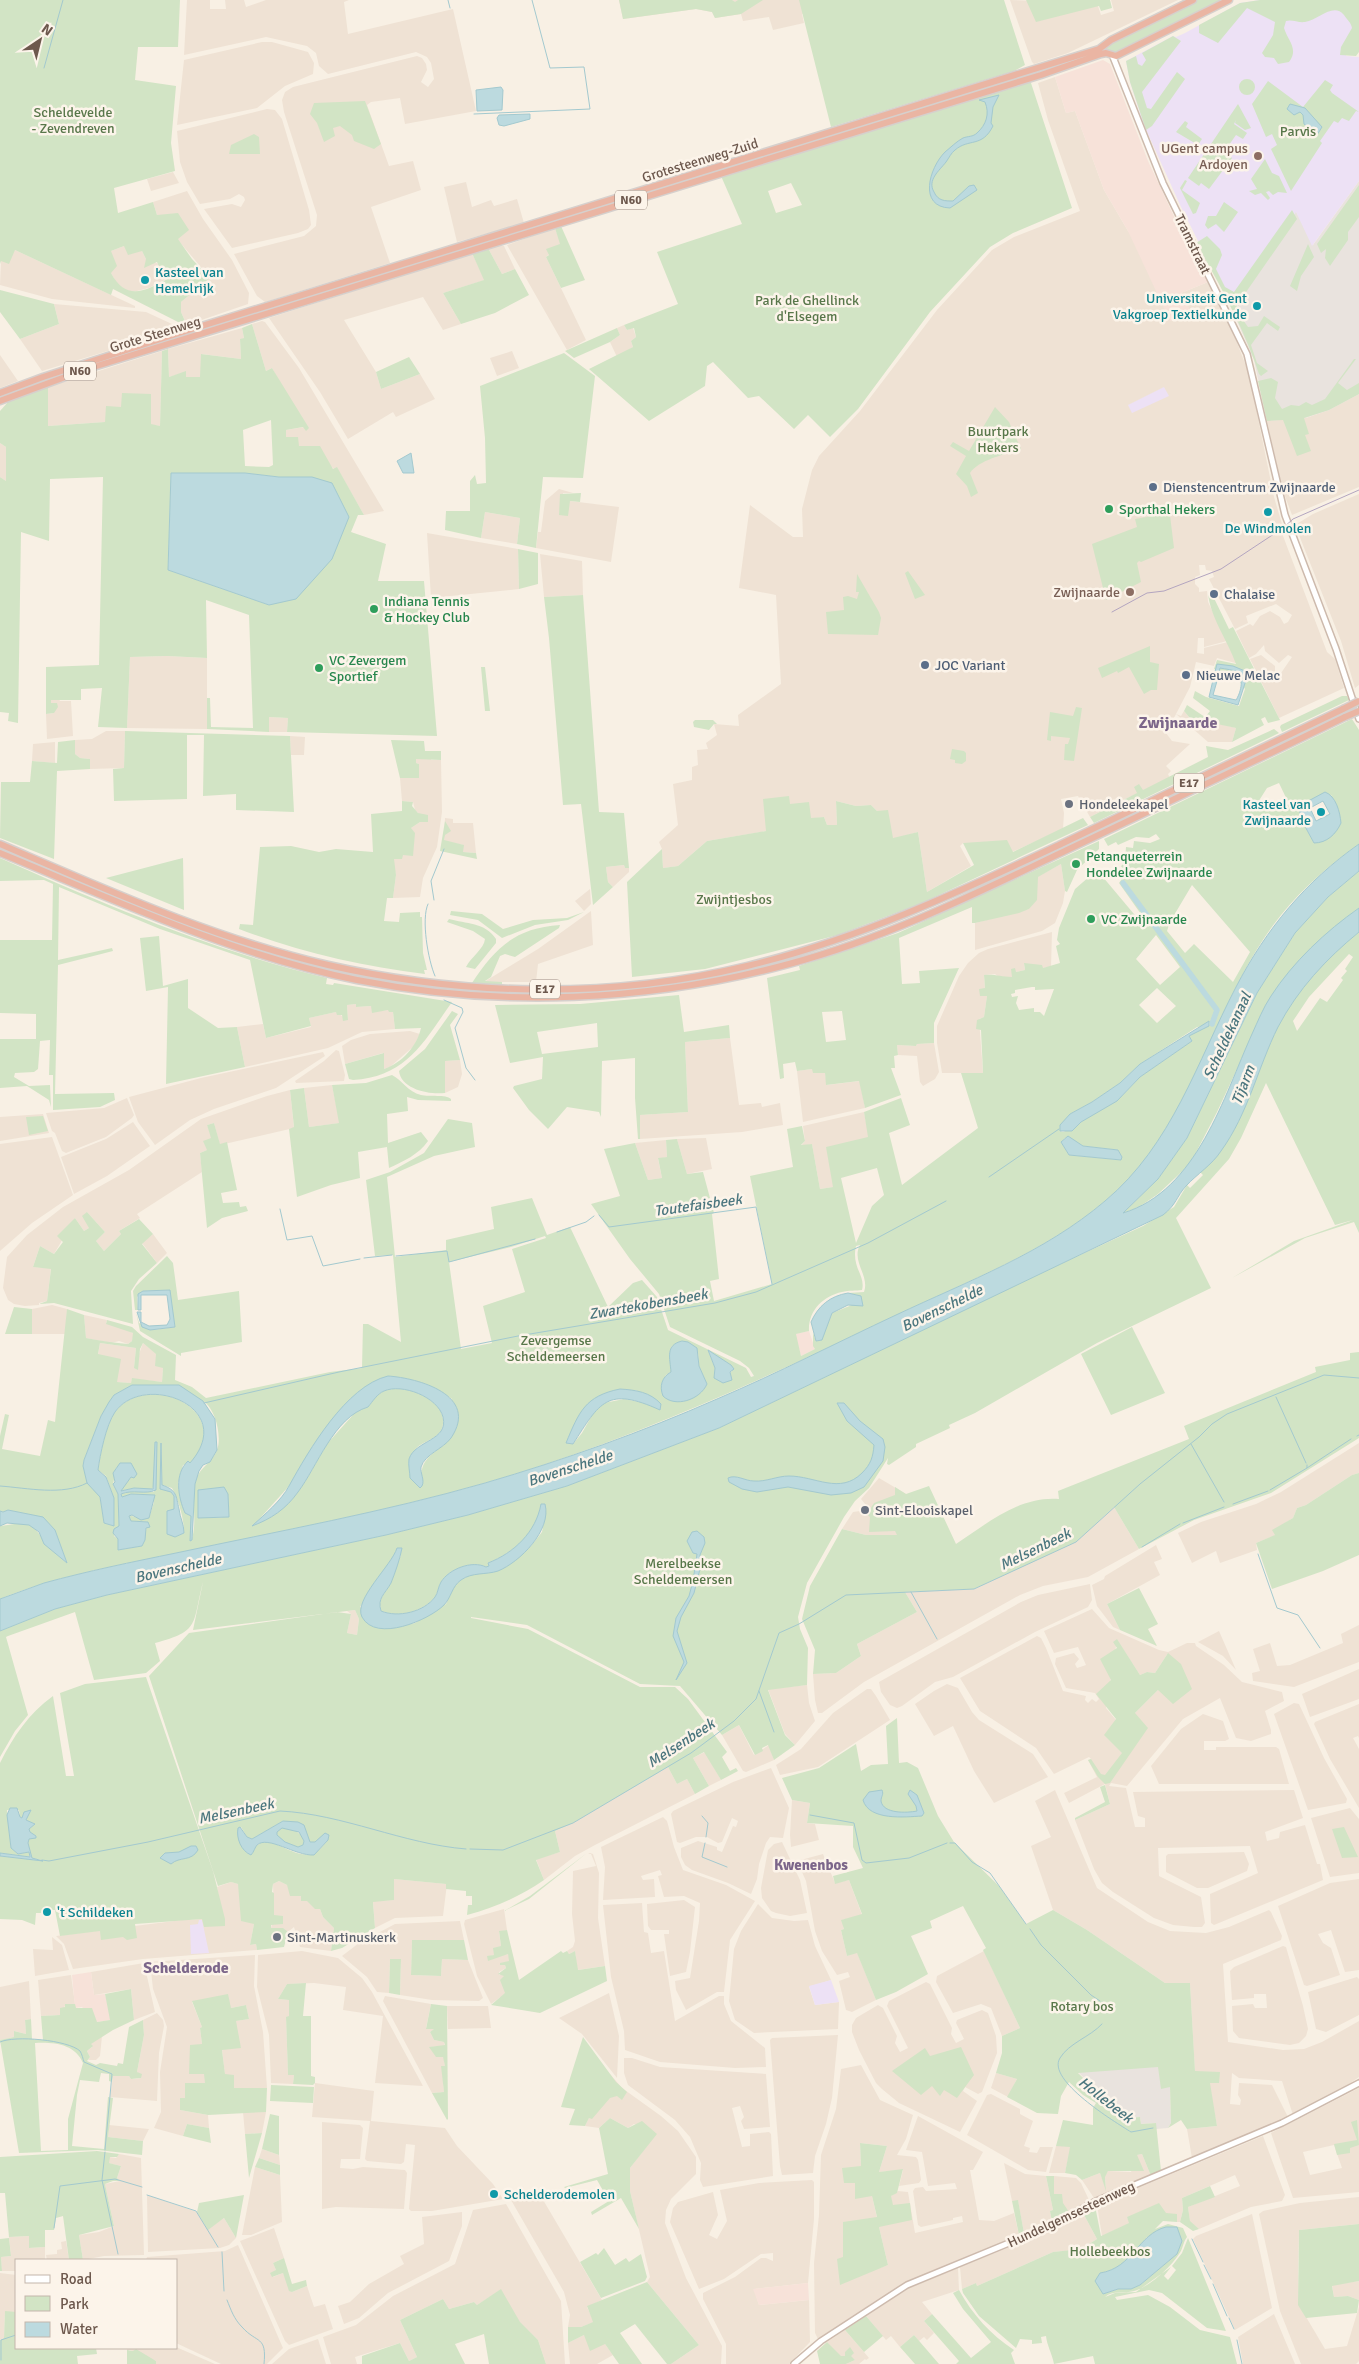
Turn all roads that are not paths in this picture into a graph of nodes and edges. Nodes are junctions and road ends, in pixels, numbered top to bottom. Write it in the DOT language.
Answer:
graph roads {
  1 [pos="1193,0"];
  2 [pos="1229,0"];
  3 [pos="1105,50"];
  4 [pos="1116,56"];
  5 [pos="261,312"];
  6 [pos="0,394"];
  7 [pos="0,401"];
  8 [pos="1359,701"];
  9 [pos="1359,711"];
  10 [pos="1359,719"];
  11 [pos="0,844"];
  12 [pos="0,853"];
  13 [pos="1359,2083"];
  14 [pos="794,2364"];
  1 -- 3 [label="highway, N60"];
  2 -- 4 [label="highway"];
  3 -- 4 [label="highway"];
  3 -- 5 [label="highway, Grotesteenweg-Zuid / N60"];
  4 -- 10 [label="main road, Tramstraat"];
  5 -- 6 [label="highway, Grote Steenweg / N60"];
  5 -- 7 [label="highway, Grote Steenweg / N60"];
  8 -- 11 [label="highway, E17, bridge"];
  9 -- 12 [label="highway, E17, bridge"];
  13 -- 14 [label="main road, Hundelgemsesteenweg"];
}
